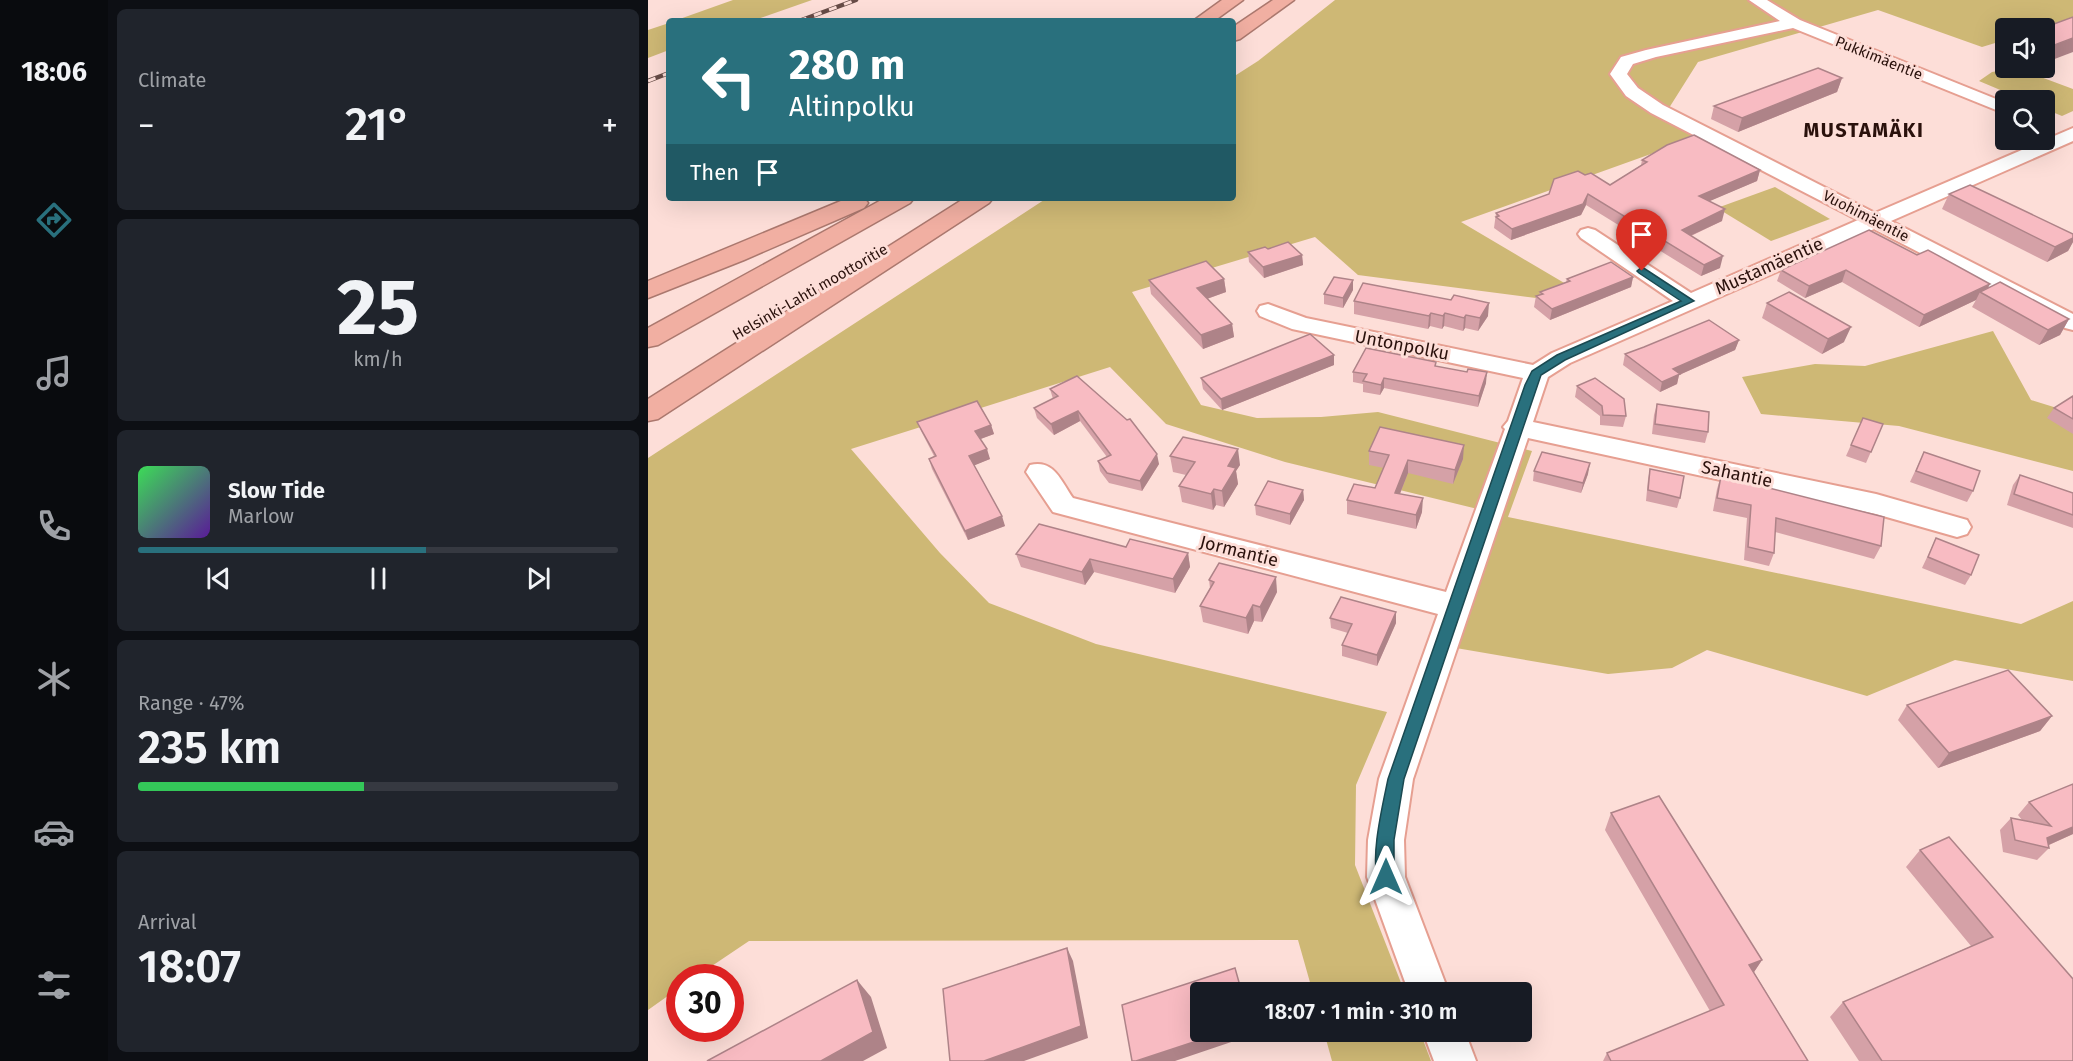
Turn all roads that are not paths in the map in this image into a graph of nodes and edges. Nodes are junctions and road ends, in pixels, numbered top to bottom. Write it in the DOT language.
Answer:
graph roads {
  1 [pos="1234,0"];
  2 [pos="1285,0"];
  3 [pos="1756,0"];
  4 [pos="1207,18"];
  5 [pos="1794,23"];
  6 [pos="1236,33"];
  7 [pos="1995,105"];
  8 [pos="2055,129"];
  9 [pos="2071,135"];
  10 [pos="859,201"];
  11 [pos="898,201"];
  12 [pos="967,201"];
  13 [pos="976,201"];
  14 [pos="1874,220"];
  15 [pos="1588,234"];
  16 [pos="648,290"];
  17 [pos="1689,301"];
  18 [pos="1268,311"];
  19 [pos="2073,323"];
  20 [pos="648,339"];
  21 [pos="1537,373"];
  22 [pos="648,385"];
  23 [pos="648,412"];
  24 [pos="1516,427"];
  25 [pos="1040,472"];
  26 [pos="1957,527"];
  27 [pos="1454,606"];
  28 [pos="1425,982"];
  29 [pos="1448,1042"];
  30 [pos="1455,1061"];
  1 -- 4 [label="highway"];
  2 -- 6 [label="highway"];
  3 -- 5 [label="street, Pukkimäentie"];
  5 -- 7 [label="street, Pukkimäentie"];
  5 -- 14 [label="street, Vuohimäentie"];
  8 -- 9 [label="street"];
  9 -- 14 [label="street, Mustamäentie"];
  10 -- 16 [label="highway"];
  11 -- 20 [label="highway, Helsinki-Lahti moottoritie"];
  12 -- 22 [label="highway, Helsinki-Lahti moottoritie"];
  13 -- 23 [label="highway"];
  14 -- 17 [label="street, Mustamäentie"];
  14 -- 19 [label="street, Vuohimäentie"];
  15 -- 17 [label="street"];
  17 -- 21 [label="street, Mustamäentie"];
  18 -- 21 [label="street, Untonpolku"];
  21 -- 24 [label="street"];
  24 -- 26 [label="street, Sahantie"];
  24 -- 27 [label="street"];
  25 -- 27 [label="street, Jormantie"];
  27 -- 28 [label="street"];
  29 -- 30 [label="street"];
}
